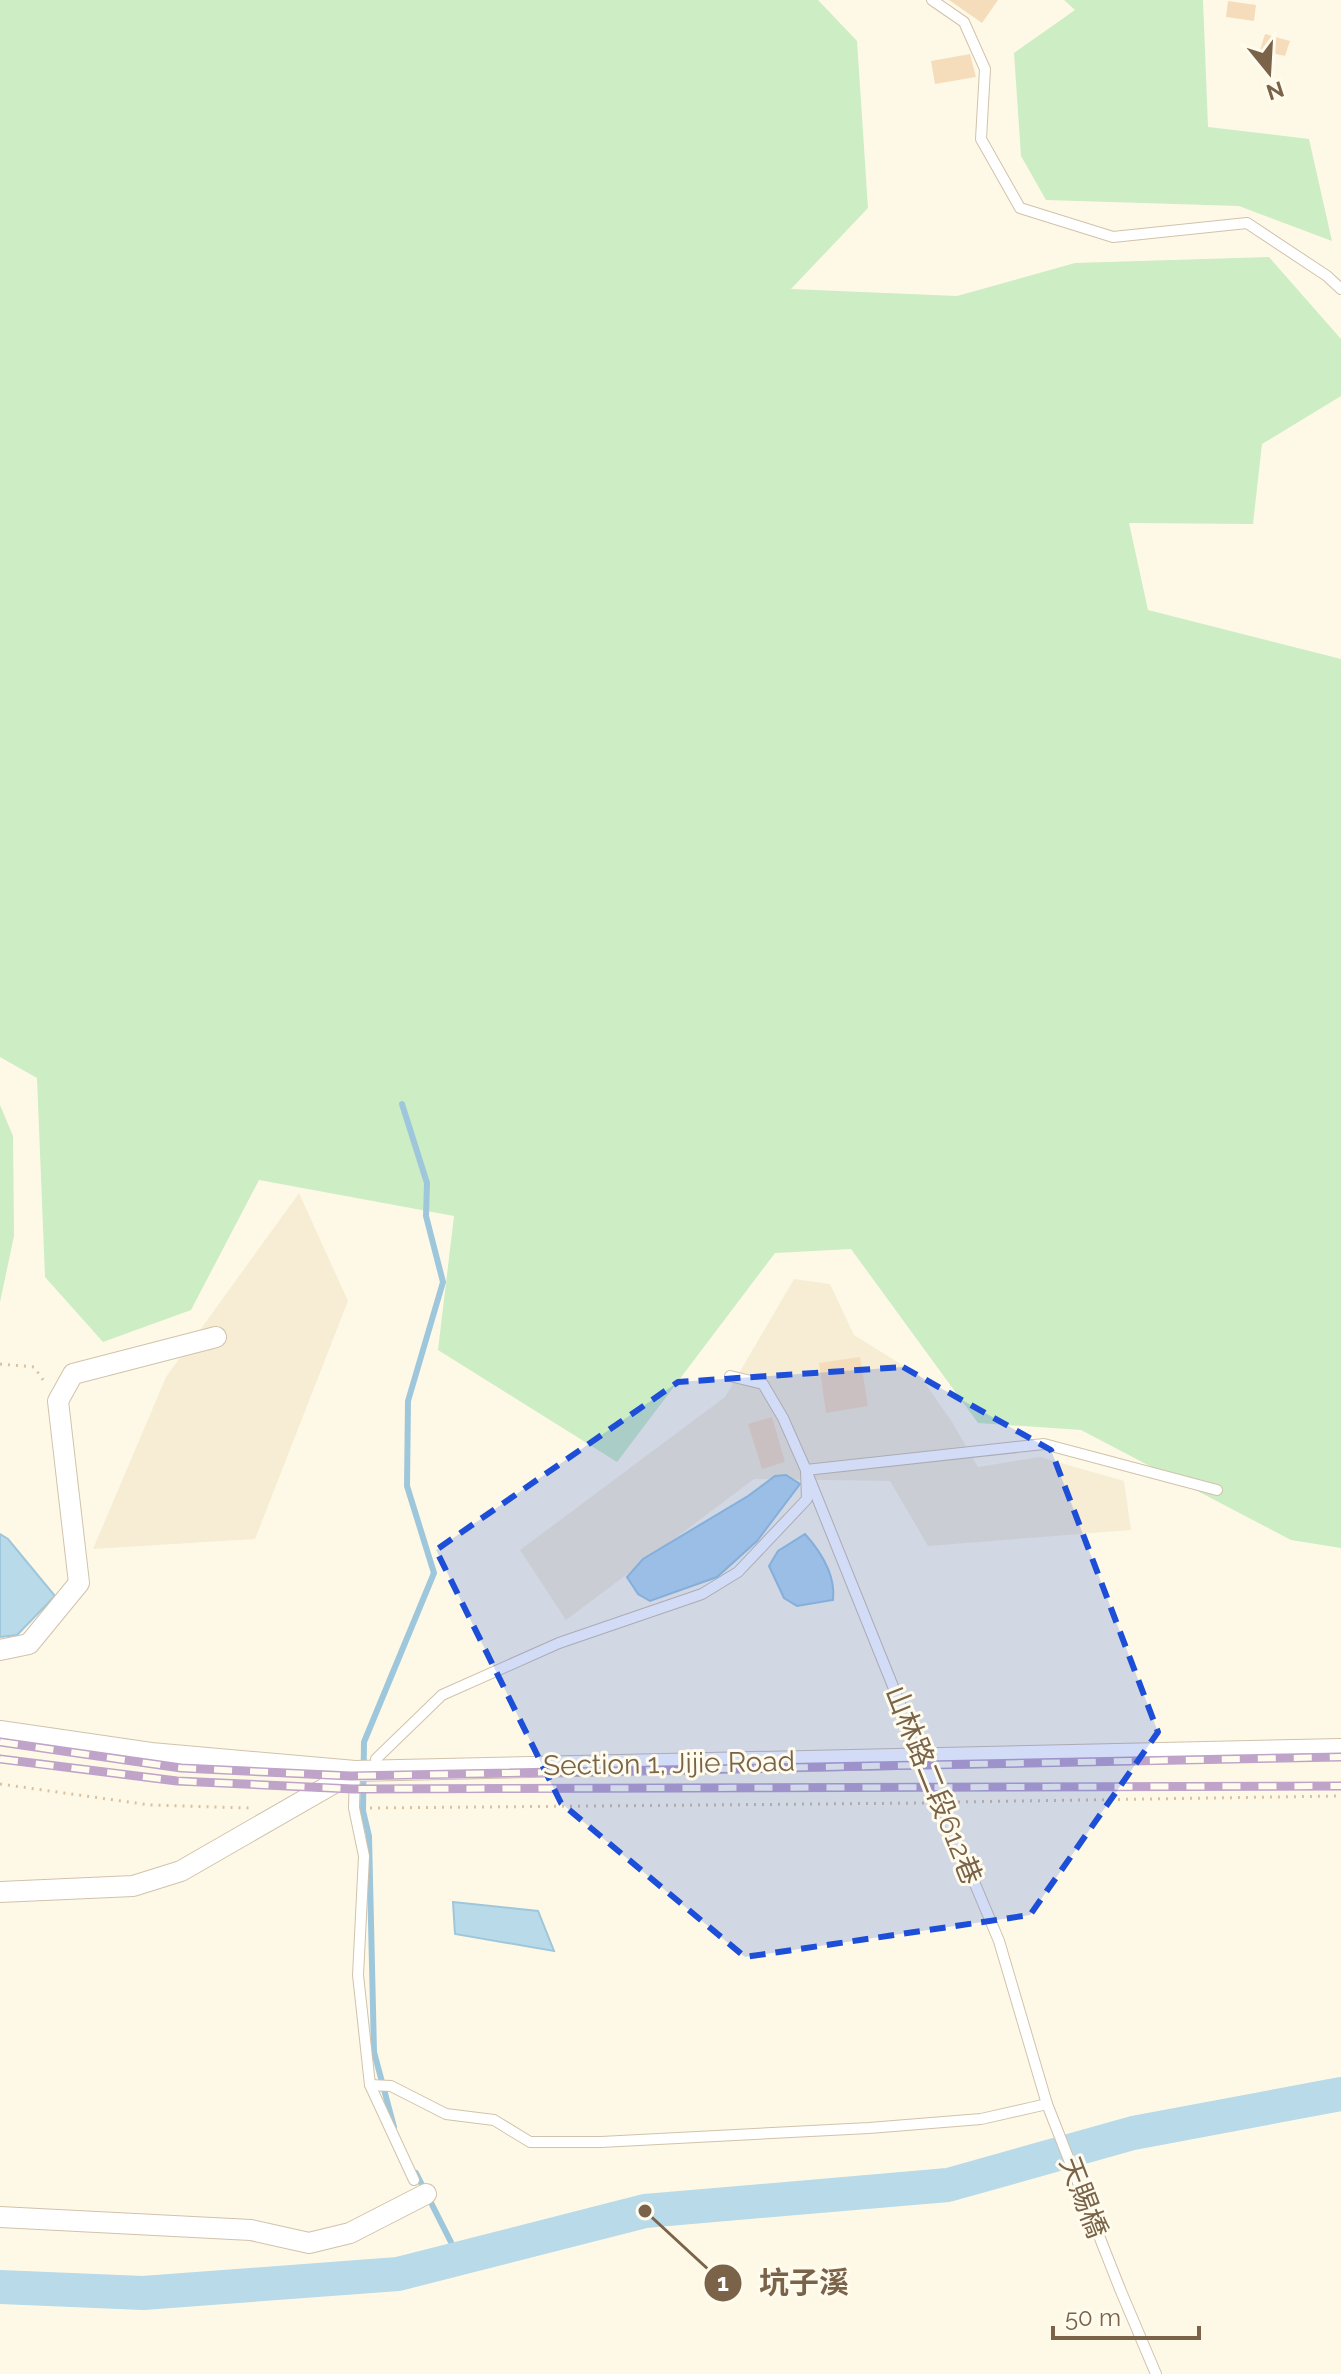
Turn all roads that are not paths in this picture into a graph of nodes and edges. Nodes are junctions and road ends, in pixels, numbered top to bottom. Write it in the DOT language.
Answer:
graph roads {
  1 [pos="932,0"];
  2 [pos="1341,289"];
  3 [pos="216,1337"];
  4 [pos="730,1376"];
  5 [pos="806,1470"];
  6 [pos="1217,1490"];
  7 [pos="0,1650"];
  8 [pos="0,1731"];
  9 [pos="1341,1749"];
  10 [pos="921,1757"];
  11 [pos="364,1768"];
  12 [pos="0,1892"];
  13 [pos="370,2085"];
  14 [pos="1047,2104"];
  15 [pos="420,2187"];
  16 [pos="0,2217"];
  17 [pos="1156,2374"];
  1 -- 2 [label="lane"];
  3 -- 7 [label="street"];
  4 -- 5 [label="lane, 山林路二段612巷"];
  5 -- 6 [label="lane"];
  5 -- 10 [label="lane, 山林路二段612巷"];
  5 -- 11 [label="lane"];
  8 -- 11 [label="street, Section 1, Jijie Road"];
  9 -- 10 [label="street, Section 1, Jijie Road"];
  10 -- 11 [label="street, Section 1, Jijie Road"];
  10 -- 14 [label="lane, 山林路二段612巷"];
  11 -- 12 [label="street"];
  11 -- 13 [label="lane"];
  13 -- 14 [label="lane"];
  13 -- 15 [label="lane"];
  14 -- 17 [label="lane, 天賜橋"];
  15 -- 16 [label="street"];
}
